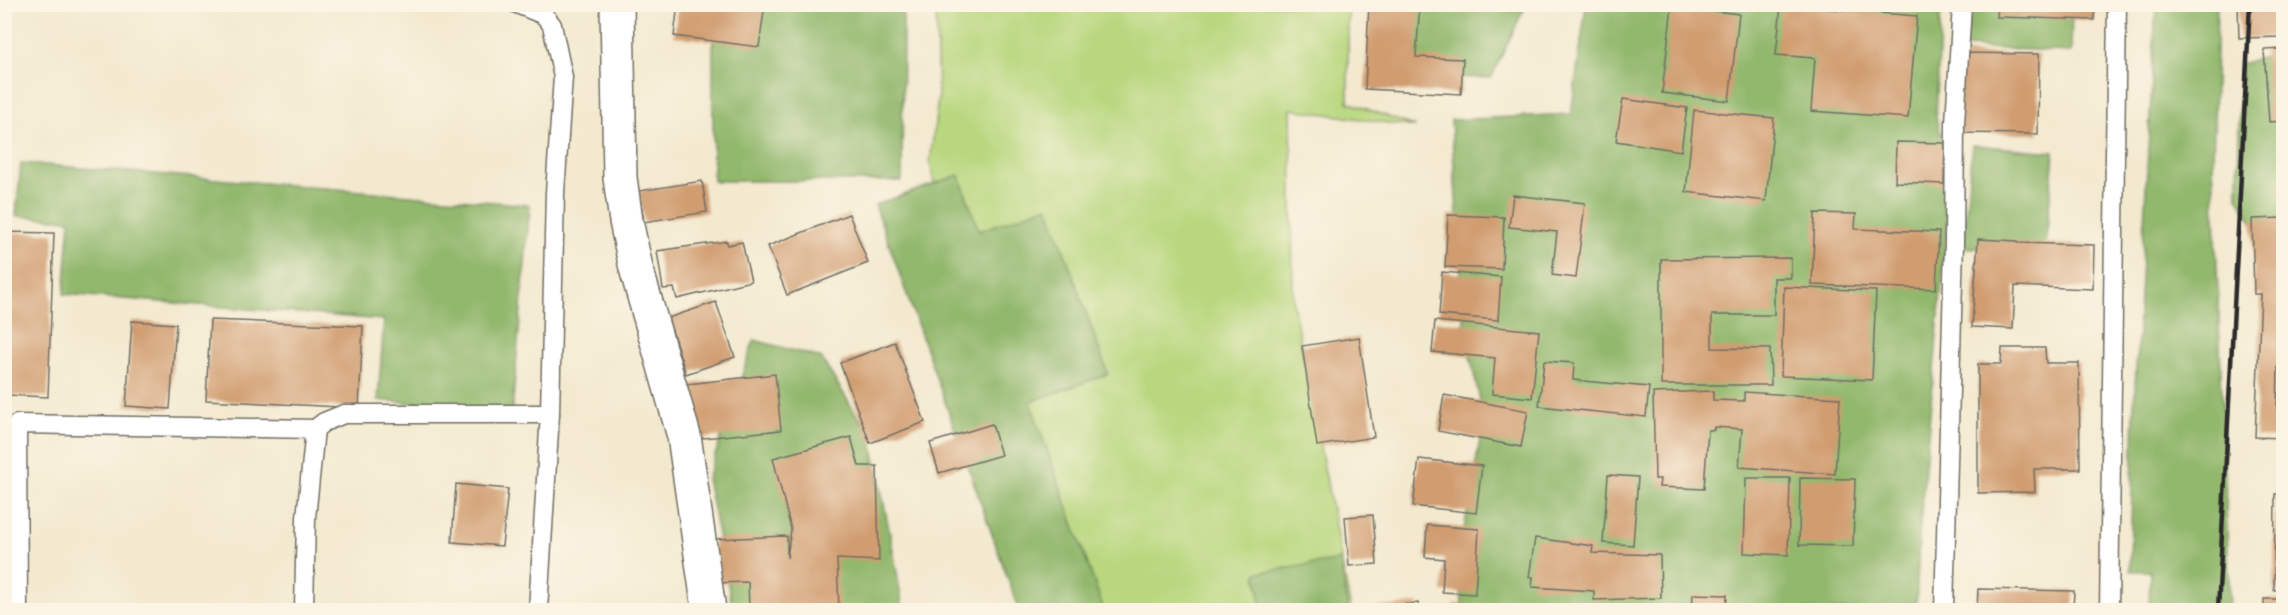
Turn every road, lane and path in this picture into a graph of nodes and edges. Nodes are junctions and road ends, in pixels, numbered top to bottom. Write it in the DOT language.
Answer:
graph roads {
  1 [pos="517,4"];
  2 [pos="617,4"];
  3 [pos="1962,4"];
  4 [pos="2117,4"];
  5 [pos="550,414"];
  6 [pos="315,429"];
  7 [pos="18,610"];
  8 [pos="304,610"];
  9 [pos="538,610"];
  10 [pos="709,610"];
  11 [pos="1944,610"];
  12 [pos="2109,610"];
  1 -- 5 [label="lane"];
  2 -- 10 [label="street"];
  3 -- 11 [label="lane"];
  4 -- 12 [label="lane"];
  5 -- 6 [label="lane"];
  5 -- 9 [label="lane"];
  6 -- 7 [label="lane"];
  6 -- 8 [label="lane"];
}
